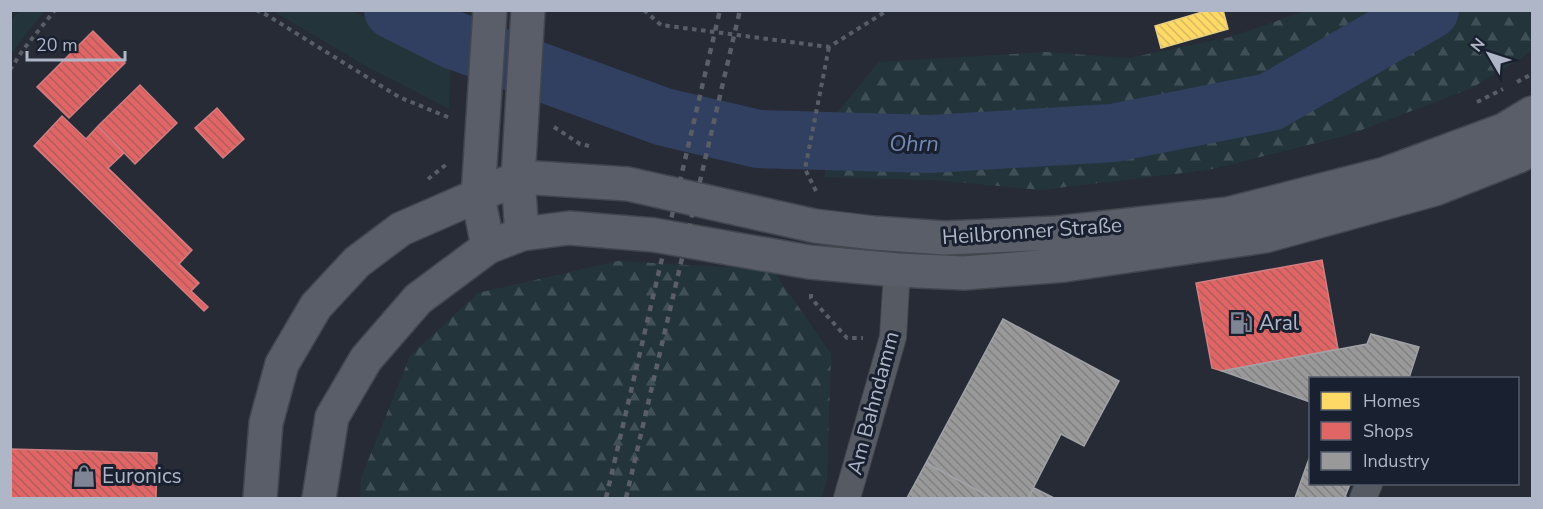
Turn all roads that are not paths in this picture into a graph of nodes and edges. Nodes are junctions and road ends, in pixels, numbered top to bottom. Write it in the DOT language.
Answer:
graph roads {
  1 [pos="490,10"];
  2 [pos="527,12"];
  3 [pos="1533,113"];
  4 [pos="1533,148"];
  5 [pos="518,178"];
  6 [pos="478,196"];
  7 [pos="522,234"];
  8 [pos="488,248"];
  9 [pos="897,270"];
  10 [pos="260,498"];
  11 [pos="319,498"];
  12 [pos="848,498"];
  1 -- 6 [label="main road"];
  2 -- 5 [label="main road"];
  3 -- 5 [label="main road, Heilbronner Straße"];
  4 -- 9 [label="main road, Heilbronner Straße"];
  5 -- 6 [label="main road, Heilbronner Straße"];
  5 -- 7 [label="main road"];
  6 -- 8 [label="main road"];
  6 -- 10 [label="main road, Heilbronner Straße"];
  7 -- 8 [label="main road, Heilbronner Straße"];
  7 -- 9 [label="main road, Heilbronner Straße"];
  8 -- 11 [label="main road, Heilbronner Straße"];
  9 -- 12 [label="street, Am Bahndamm"];
}
